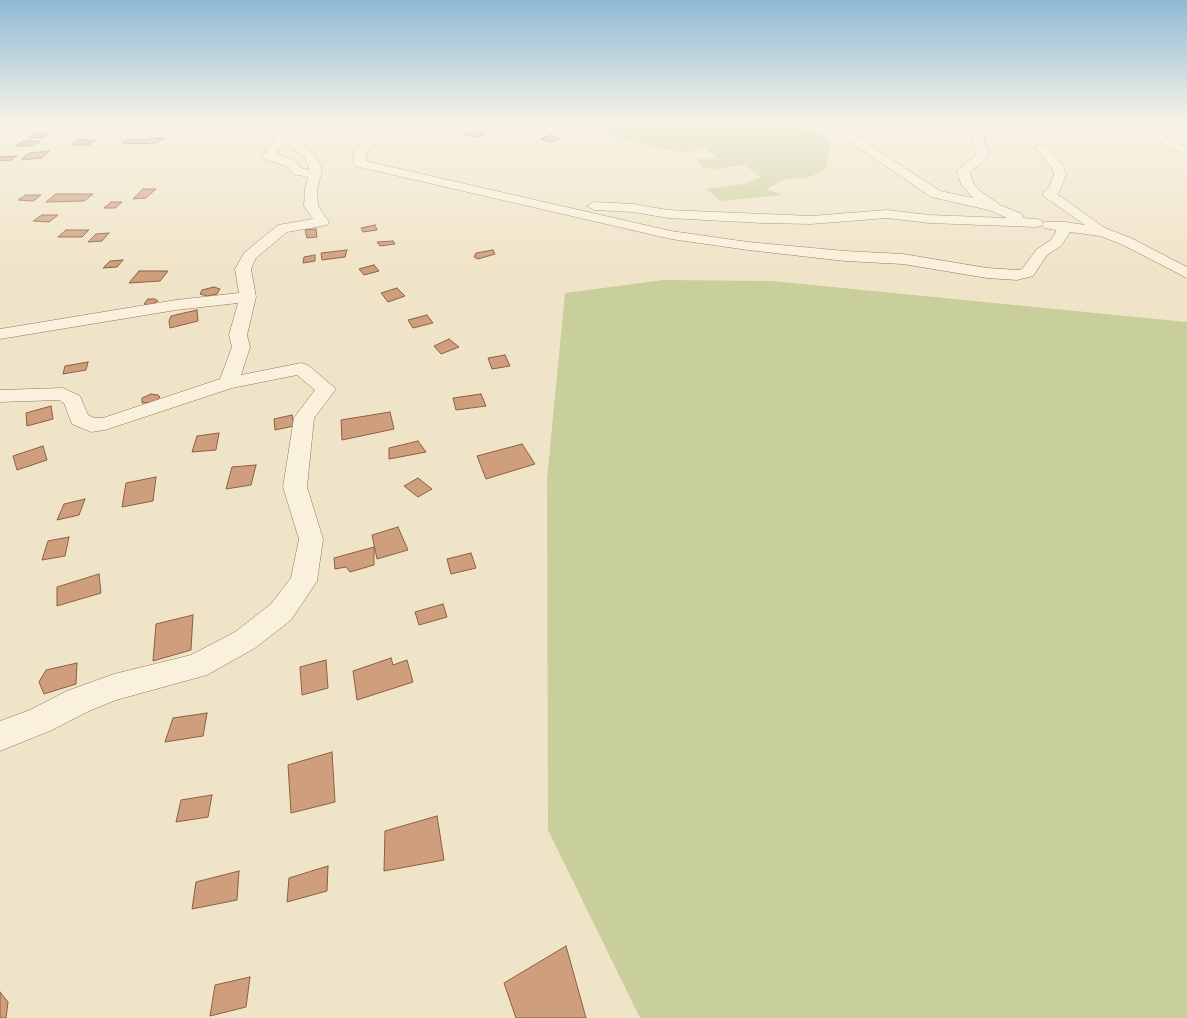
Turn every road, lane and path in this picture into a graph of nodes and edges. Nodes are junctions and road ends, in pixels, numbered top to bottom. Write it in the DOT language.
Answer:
graph roads {
  1 [pos="297,171"];
  2 [pos="316,171"];
  3 [pos="391,171"];
  4 [pos="900,171"];
  5 [pos="964,171"];
  6 [pos="1059,171"];
  7 [pos="315,175"];
  8 [pos="936,194"];
  9 [pos="918,197"];
  10 [pos="901,201"];
  11 [pos="530,203"];
  12 [pos="995,208"];
  13 [pos="775,220"];
  14 [pos="1036,223"];
  15 [pos="1065,226"];
  16 [pos="1103,232"];
  17 [pos="1187,273"];
  18 [pos="248,297"];
  19 [pos="0,334"];
  20 [pos="228,383"];
  21 [pos="0,396"];
  22 [pos="0,736"];
  1 -- 7 [label="street"];
  2 -- 7 [label="street"];
  3 -- 11 [label="street"];
  4 -- 8 [label="street"];
  5 -- 12 [label="street"];
  6 -- 16 [label="street"];
  7 -- 18 [label="street"];
  8 -- 9 [label="street"];
  8 -- 12 [label="street"];
  10 -- 13 [label="street"];
  11 -- 13 [label="street"];
  11 -- 15 [label="street"];
  12 -- 14 [label="street"];
  13 -- 14 [label="street"];
  14 -- 15 [label="street"];
  15 -- 16 [label="street"];
  16 -- 17 [label="street"];
  18 -- 19 [label="street"];
  18 -- 20 [label="street"];
  20 -- 21 [label="street"];
  20 -- 22 [label="street"];
}
